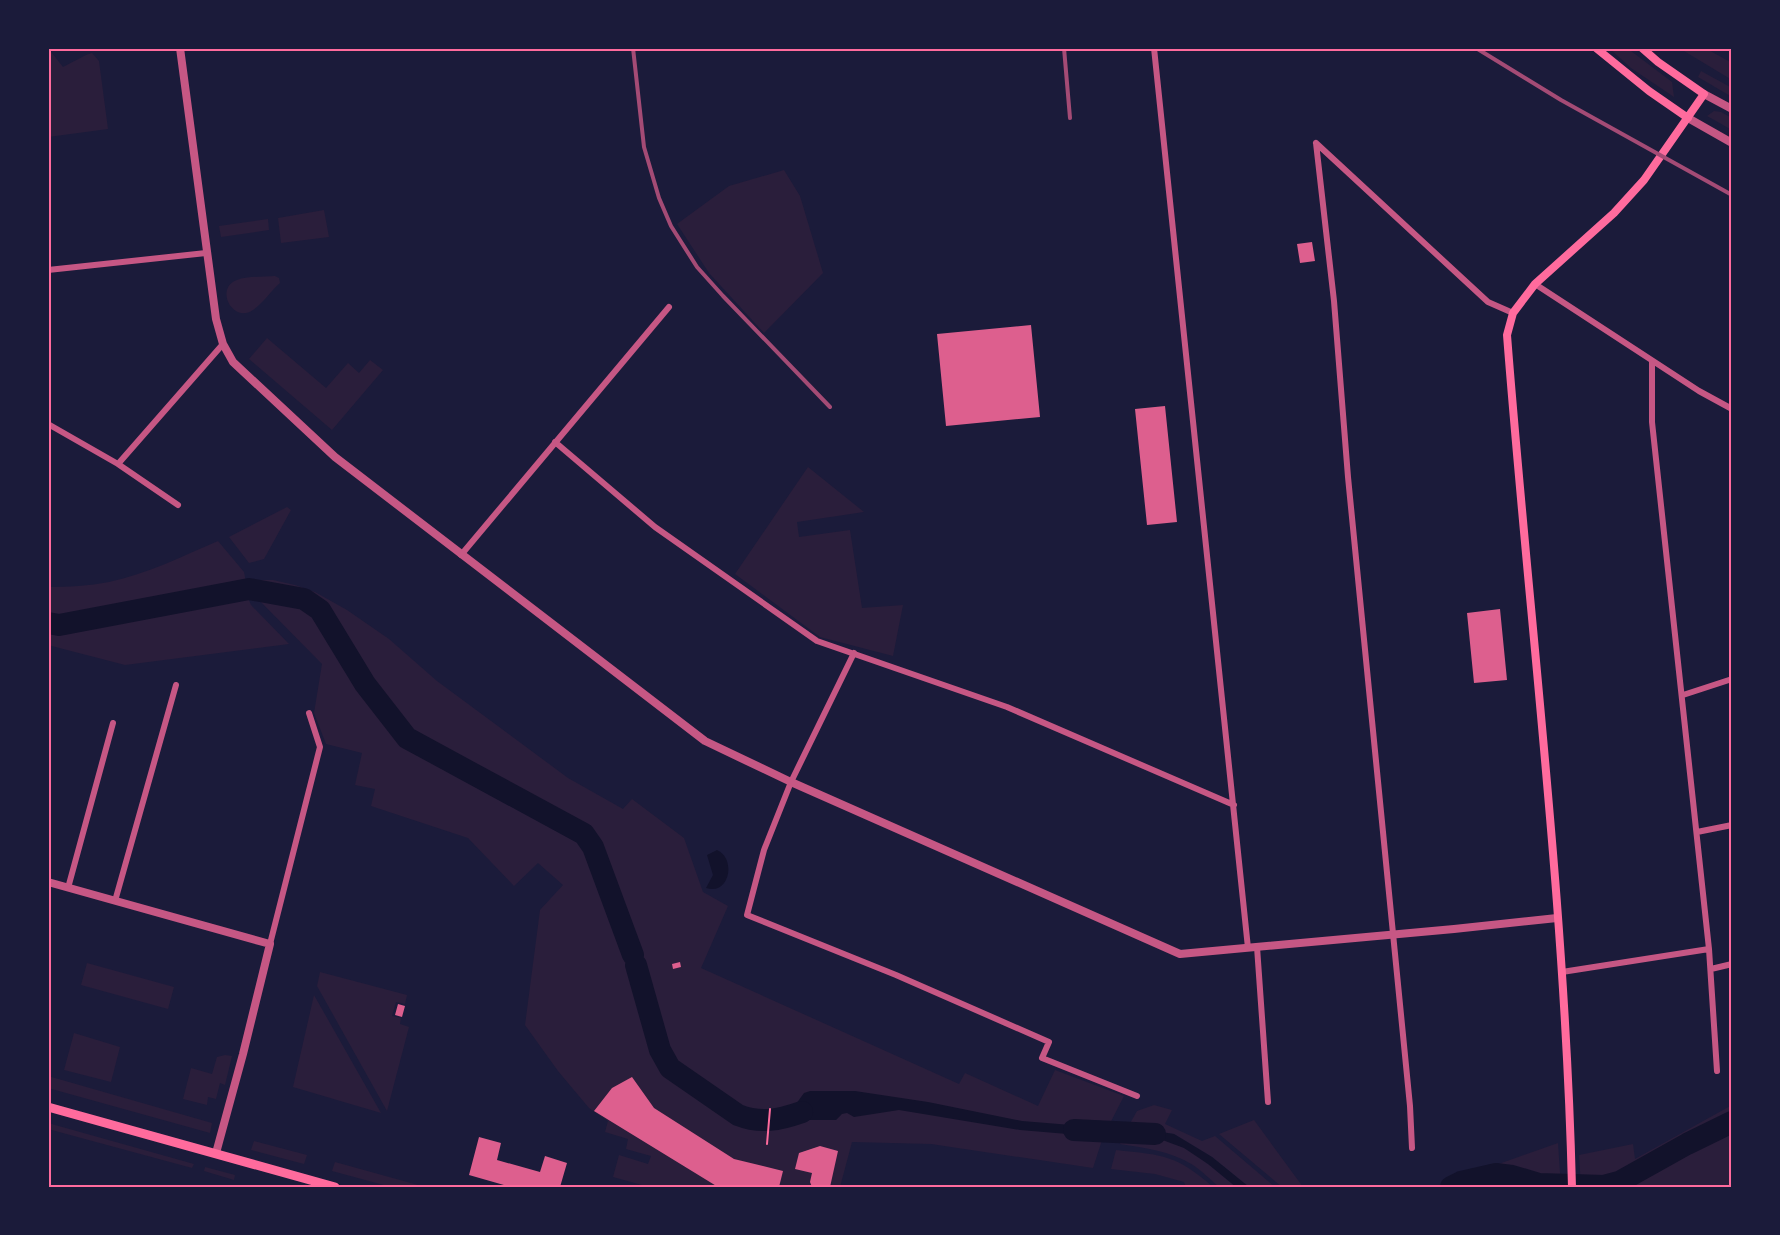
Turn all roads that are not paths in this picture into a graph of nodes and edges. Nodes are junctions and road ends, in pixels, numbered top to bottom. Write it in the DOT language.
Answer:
graph roads {
  1 [pos="180,48"];
  2 [pos="1154,48"];
  3 [pos="1596,48"];
  4 [pos="1642,48"];
  5 [pos="1704,93"];
  6 [pos="1732,109"];
  7 [pos="1688,118"];
  8 [pos="1732,143"];
  9 [pos="206,253"];
  10 [pos="48,270"];
  11 [pos="1535,284"];
  12 [pos="669,307"];
  13 [pos="1513,313"];
  14 [pos="223,345"];
  15 [pos="1652,361"];
  16 [pos="1732,409"];
  17 [pos="48,424"];
  18 [pos="555,442"];
  19 [pos="118,464"];
  20 [pos="178,505"];
  21 [pos="461,555"];
  22 [pos="854,653"];
  23 [pos="1732,679"];
  24 [pos="176,685"];
  25 [pos="1683,695"];
  26 [pos="309,713"];
  27 [pos="113,723"];
  28 [pos="791,782"];
  29 [pos="1234,805"];
  30 [pos="1732,825"];
  31 [pos="1697,832"];
  32 [pos="48,882"];
  33 [pos="68,888"];
  34 [pos="116,901"];
  35 [pos="1557,918"];
  36 [pos="1392,935"];
  37 [pos="270,944"];
  38 [pos="1257,947"];
  39 [pos="1248,948"];
  40 [pos="1709,949"];
  41 [pos="1732,964"];
  42 [pos="1711,969"];
  43 [pos="1562,972"];
  44 [pos="1717,1071"];
  45 [pos="1137,1096"];
  46 [pos="1268,1102"];
  47 [pos="48,1107"];
  48 [pos="1412,1148"];
  49 [pos="216,1153"];
  50 [pos="335,1187"];
  51 [pos="1572,1187"];
  1 -- 9 [label="street"];
  2 -- 29 [label="street"];
  3 -- 7 [label="main road"];
  4 -- 5 [label="main road"];
  5 -- 6 [label="street"];
  5 -- 7 [label="main road"];
  7 -- 8 [label="street"];
  7 -- 11 [label="main road"];
  9 -- 10 [label="street"];
  9 -- 14 [label="street"];
  11 -- 13 [label="main road"];
  11 -- 15 [label="street"];
  12 -- 18 [label="street"];
  13 -- 35 [label="main road"];
  13 -- 36 [label="street"];
  14 -- 19 [label="street"];
  14 -- 21 [label="street"];
  15 -- 16 [label="street"];
  15 -- 25 [label="street"];
  17 -- 19 [label="street"];
  18 -- 21 [label="street"];
  18 -- 22 [label="street"];
  19 -- 20 [label="street"];
  21 -- 28 [label="street"];
  22 -- 28 [label="street"];
  22 -- 29 [label="street"];
  23 -- 25 [label="street"];
  24 -- 34 [label="street"];
  25 -- 31 [label="street"];
  26 -- 37 [label="street"];
  27 -- 33 [label="street"];
  28 -- 39 [label="street"];
  28 -- 45 [label="street"];
  29 -- 39 [label="street"];
  30 -- 31 [label="street"];
  31 -- 40 [label="street"];
  32 -- 33 [label="street"];
  33 -- 34 [label="street"];
  34 -- 37 [label="street"];
  35 -- 36 [label="street"];
  35 -- 43 [label="main road"];
  36 -- 38 [label="street"];
  36 -- 48 [label="street"];
  37 -- 49 [label="street"];
  38 -- 39 [label="street"];
  38 -- 46 [label="street"];
  40 -- 42 [label="street"];
  40 -- 43 [label="street"];
  41 -- 42 [label="street"];
  42 -- 44 [label="street"];
  43 -- 51 [label="main road"];
  47 -- 49 [label="main road"];
  49 -- 50 [label="main road"];
}
